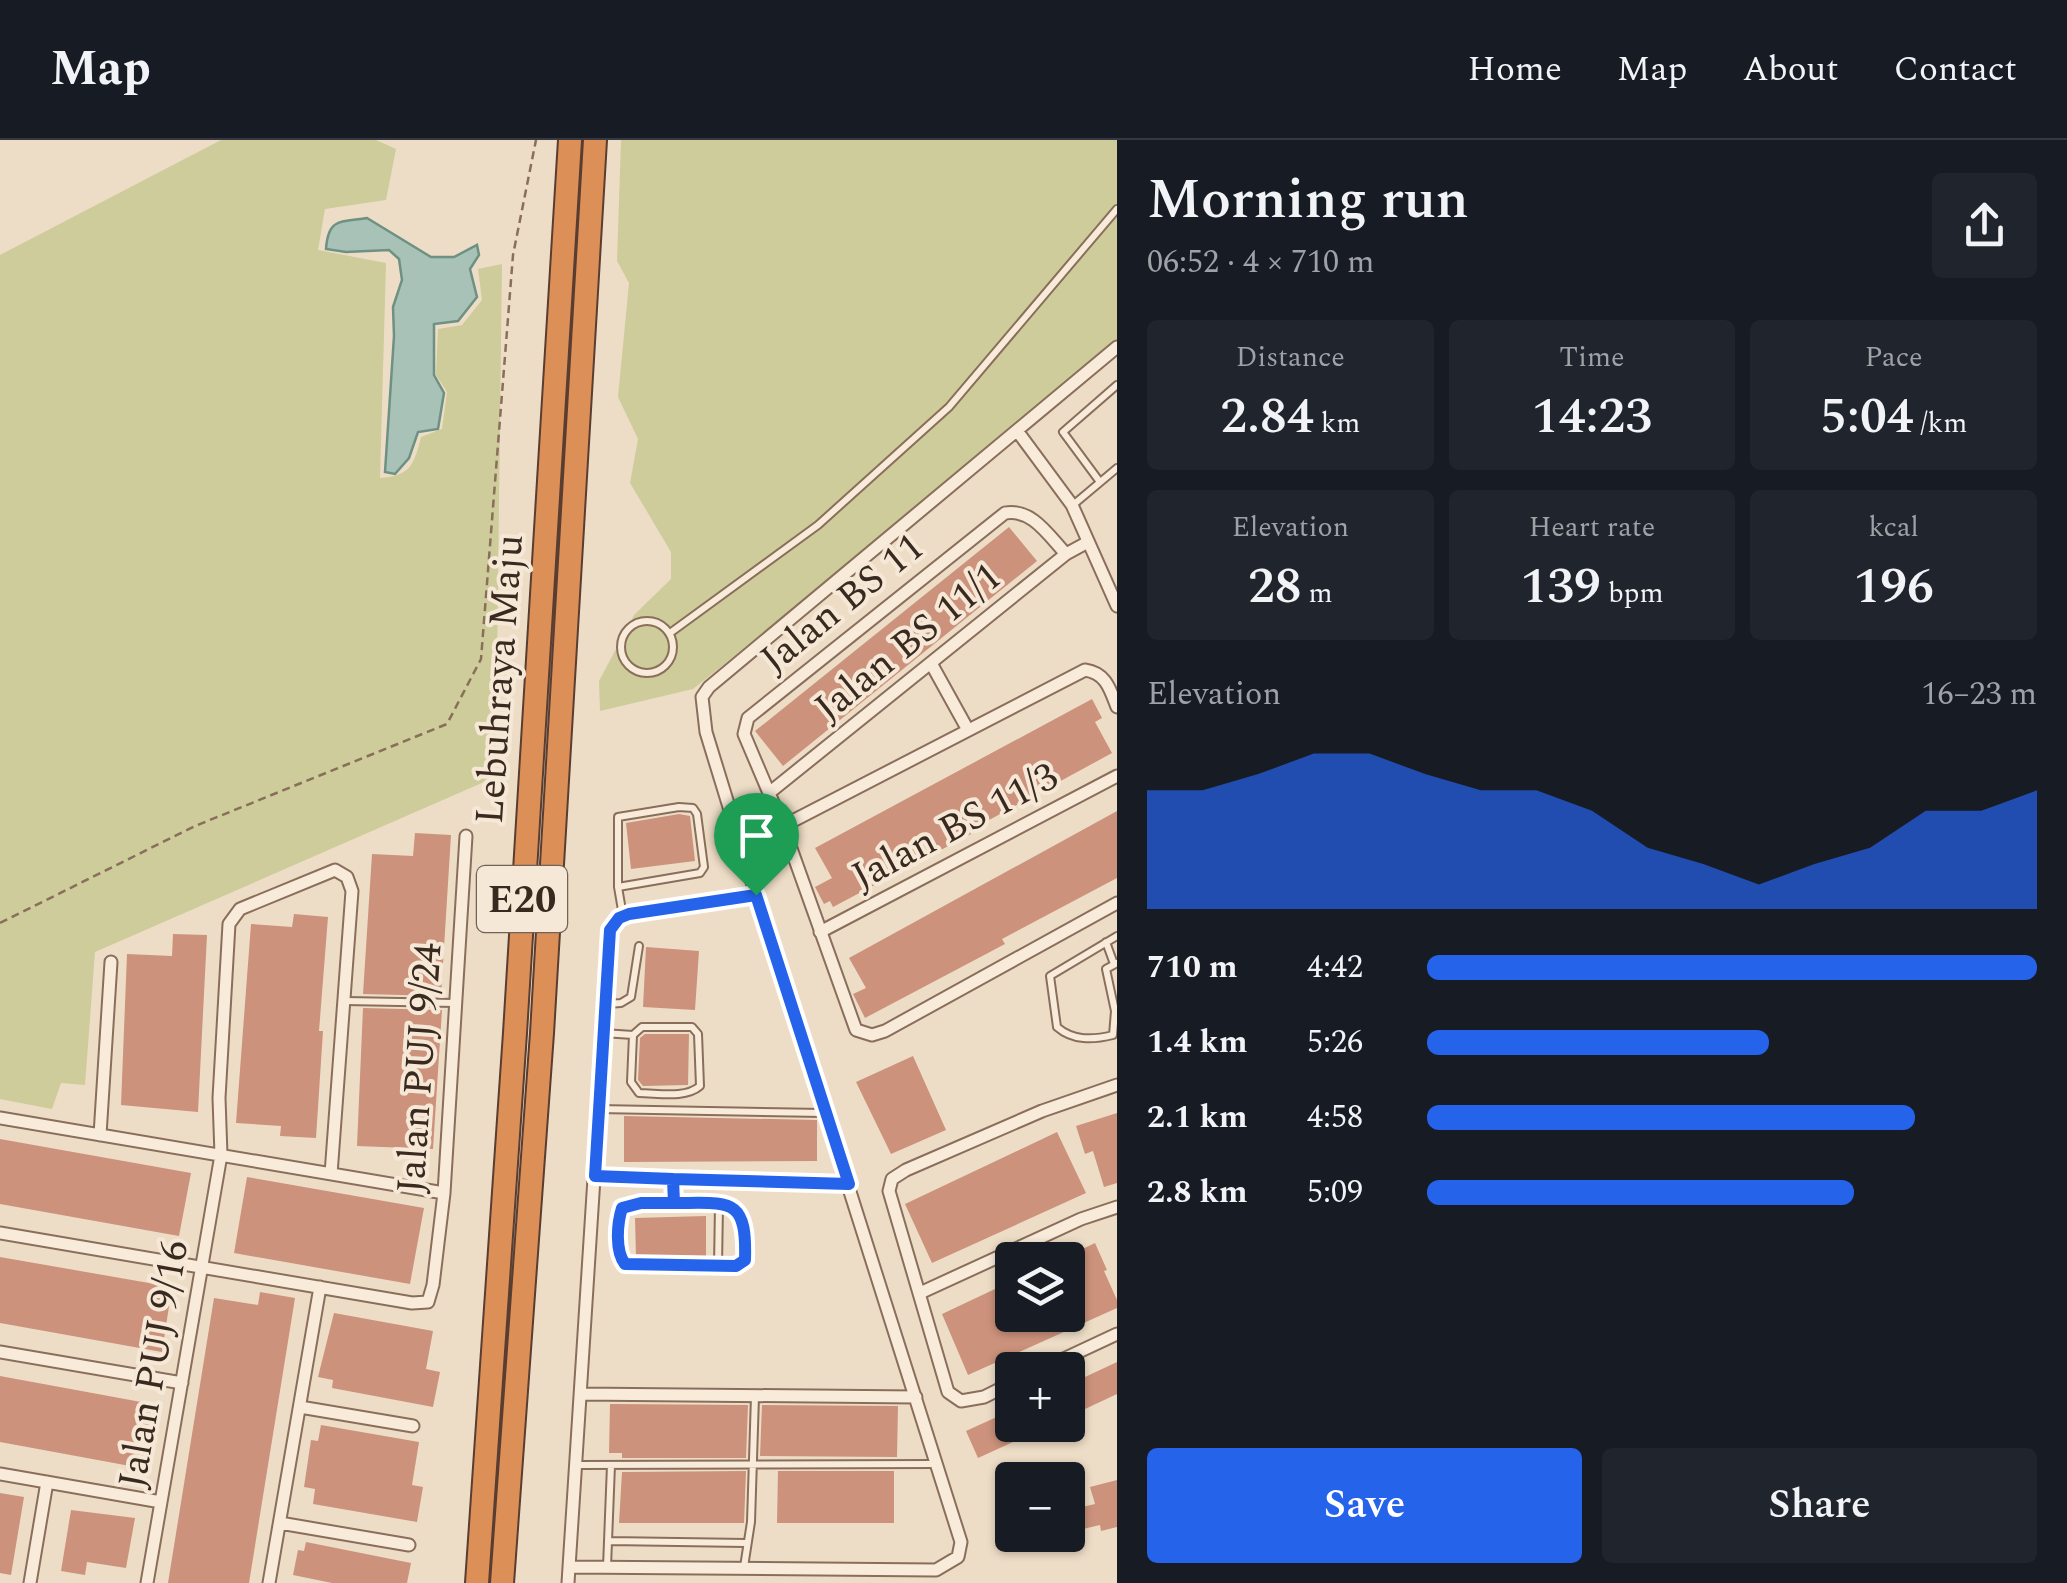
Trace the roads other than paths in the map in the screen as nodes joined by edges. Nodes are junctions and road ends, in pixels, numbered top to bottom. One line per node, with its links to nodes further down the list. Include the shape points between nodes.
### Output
1 (570, 140): 82 (highway, Lebuhraya Maju / E20)
2 (596, 140): 83 (highway, Lebuhraya Maju / E20)
3 (1117, 209): 13 (lane, via 949,407 818,525)
4 (1117, 348): 6 (street)
5 (1117, 385): 8 (lane, via 1063,432)
6 (1018, 432): 9 (street); 22 (street, via 702,697 706,732)
7 (1117, 468): 8 (lane)
8 (1100, 482): 9 (lane)
9 (1072, 505): 10 (street)
10 (1088, 542): 11 (street, Jalan BS 11/1); 12 (street)
11 (1066, 554): 14 (street, Jalan BS 11/1); 18 (street, Jalan BS 11, via 1028,515 1005,513 748,718 744,734)
12 (1117, 606)
13 (670, 633): 13 (lane, via 672,655 658,671 636,671 621,655 631,625 652,620)
14 (932, 665): 16 (street); 18 (street, Jalan BS 11/1)
15 (1117, 707): 16 (street, via 1107,682 1086,670)
16 (968, 730): 19 (street)
17 (1117, 776): 25 (street, Jalan BS 11/3)
18 (768, 793): 19 (street, Jalan BS 11)
19 (783, 826): 25 (street, Jalan BS 11)
20 (466, 836): 32 (street, Jalan PUJ 9/24)
21 (618, 887): 21 (lane, via 618,817 693,808 700,874); 24 (lane)
22 (756, 895): 24 (street); 38 (street)
23 (1117, 903): 25 (street, Jalan BS 11, via 872,1036 856,1030)
24 (623, 916): 33 (street, via 610,930)
25 (820, 932)
26 (1117, 936): 27 (lane)
27 (1106, 942): 30 (lane); 30 (lane, via 1050,976 1057,1028 1067,1036 1113,1036 1106,969)
28 (639, 946): 33 (lane, via 631,997)
29 (111, 962): 40 (street)
30 (1115, 964)
31 (344, 1001): 32 (lane); 41 (street, Jalan PUJ 9/16, via 352,891 346,877 335,870 240,909 229,924); 42 (street)
32 (455, 1004): 46 (street, Jalan PUJ 9/24)
33 (606, 1004): 34 (street)
34 (603, 1033): 35 (lane); 37 (street)
35 (632, 1035): 35 (lane, via 642,1028 692,1026 700,1086 684,1094 639,1093 631,1082)
36 (1117, 1085): 54 (street, via 1042,1111 892,1180 889,1192)
37 (598, 1110): 38 (lane); 43 (street)
38 (824, 1112): 45 (street)
39 (0, 1118): 40 (street)
40 (100, 1135): 41 (street)
41 (221, 1156): 42 (street); 52 (street, Jalan PUJ 9/16)
42 (332, 1174): 46 (street)
43 (595, 1176): 44 (street); 60 (street)
44 (673, 1179): 45 (street); 47 (lane)
45 (849, 1184): 62 (street)
46 (444, 1193): 53 (street, Jalan PUJ 9/24, via 428,1302)
47 (674, 1203): 48 (lane); 51 (lane, via 622,1208 620,1258 625,1264)
48 (719, 1205): 51 (lane); 51 (lane, via 740,1212 746,1223 743,1264)
49 (1117, 1207): 54 (street)
50 (0, 1233): 52 (street)
51 (718, 1266)
52 (202, 1267): 53 (street); 58 (street, Jalan PUJ 9/16)
53 (320, 1288): 63 (street)
54 (920, 1293): 59 (street, via 948,1392 961,1401)
55 (1117, 1334): 57 (street)
56 (0, 1352): 58 (street)
57 (1078, 1352)
58 (182, 1383): 71 (street, Jalan PUJ 9/16)
59 (995, 1391)
60 (581, 1394): 61 (street); 67 (street)
61 (755, 1396): 62 (street); 65 (lane)
62 (916, 1397): 66 (street)
63 (300, 1407): 64 (street); 72 (street)
64 (413, 1426)
65 (752, 1464): 66 (lane); 68 (lane); 74 (lane)
66 (936, 1464): 78 (street, via 961,1542 958,1557 936,1570)
67 (576, 1465): 68 (lane); 76 (street)
68 (612, 1465): 73 (lane)
69 (0, 1474): 70 (street)
70 (47, 1482): 71 (street); 79 (street)
71 (162, 1502): 80 (street, Jalan PUJ 9/16)
72 (280, 1523): 75 (street); 81 (street)
73 (609, 1542): 74 (lane); 77 (lane)
74 (746, 1543): 78 (lane)
75 (409, 1545)
76 (570, 1567): 77 (street); 84 (street)
77 (607, 1567): 78 (street)
78 (744, 1568)
79 (30, 1583)
80 (148, 1583)
81 (269, 1583)
82 (477, 1583)
83 (502, 1583)
84 (568, 1583)

